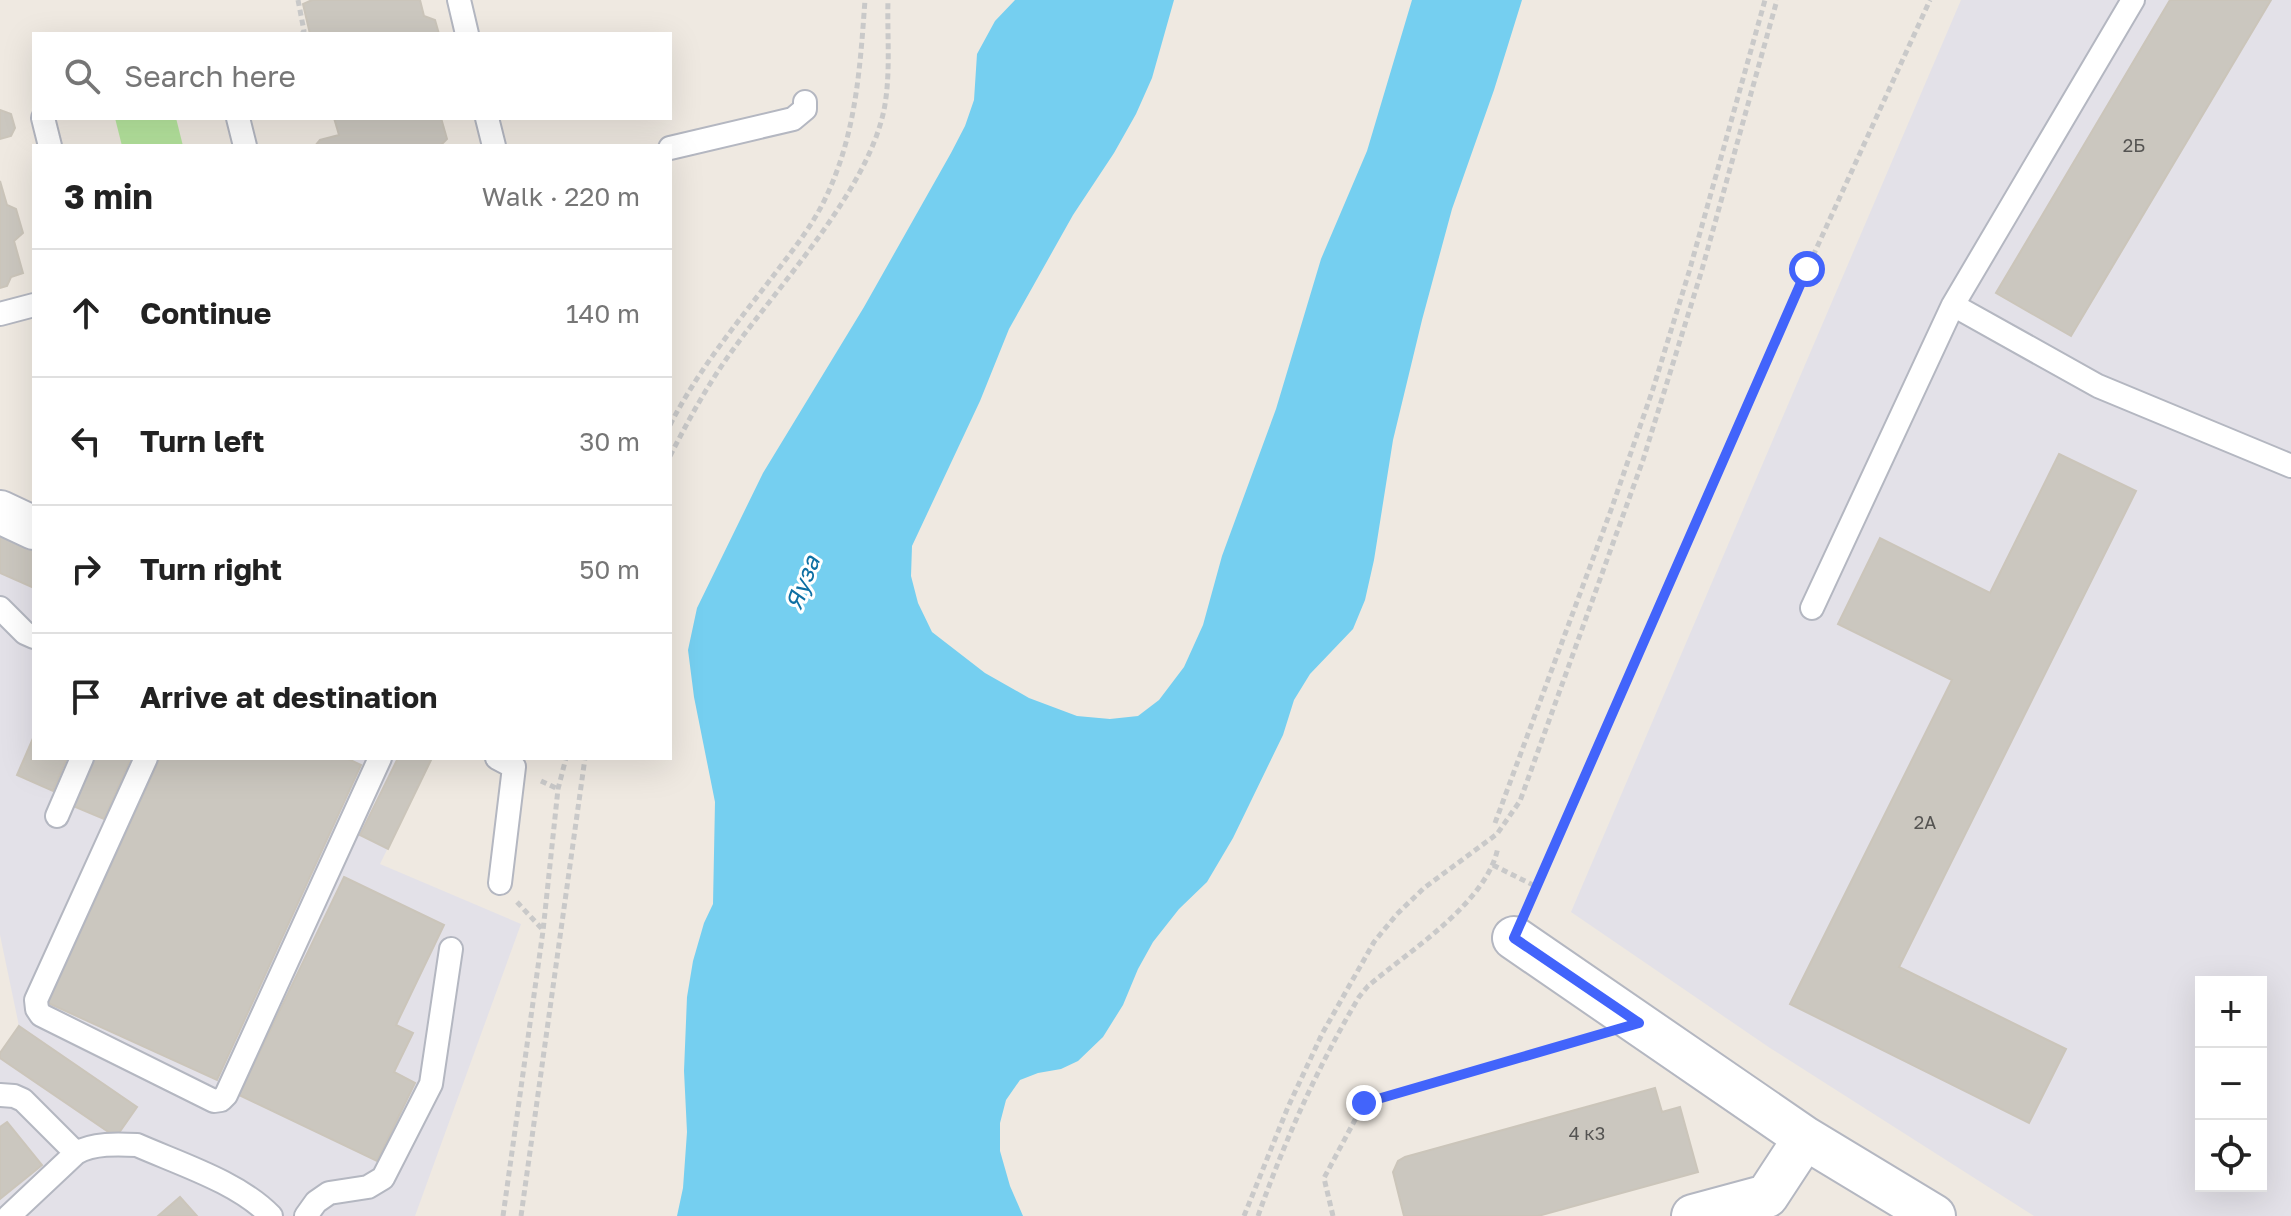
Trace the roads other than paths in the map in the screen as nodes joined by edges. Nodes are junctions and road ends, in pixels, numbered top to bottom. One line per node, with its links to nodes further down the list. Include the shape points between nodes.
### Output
1 (459, 0): 3 (lane)
2 (2133, 0): 12 (lane)
3 (467, 32)
4 (805, 102): 11 (lane, via 805,109 793,119)
5 (44, 120): 8 (lane)
6 (238, 120): 9 (lane)
7 (488, 120): 10 (lane)
8 (50, 144)
9 (244, 144)
10 (494, 144)
11 (672, 148)
12 (1953, 305): 15 (lane, via 2098,386); 19 (lane)
13 (32, 306): 14 (lane)
14 (0, 314)
15 (2291, 466)
16 (0, 512): 17 (street)
17 (32, 527)
18 (0, 608): 20 (lane)
19 (1812, 608)
20 (32, 636)
21 (81, 760): 25 (lane)
22 (145, 760): 23 (lane, via 36,1000 37,1009 214,1101 226,1095)
23 (379, 760)
24 (501, 760): 26 (lane, via 514,767)
25 (57, 816)
26 (500, 883)
27 (1514, 938): 30 (street)
28 (451, 949): 34 (lane, via 431,1084 383,1178 368,1187 329,1193)
29 (0, 1095): 31 (lane, via 23,1100)
30 (1805, 1138): 35 (street, via 1767,1196); 36 (street)
31 (76, 1153): 32 (lane); 33 (lane, via 137,1145 242,1192)
32 (9, 1216)
33 (271, 1216)
34 (306, 1216)
35 (1693, 1216)
36 (1934, 1216)

